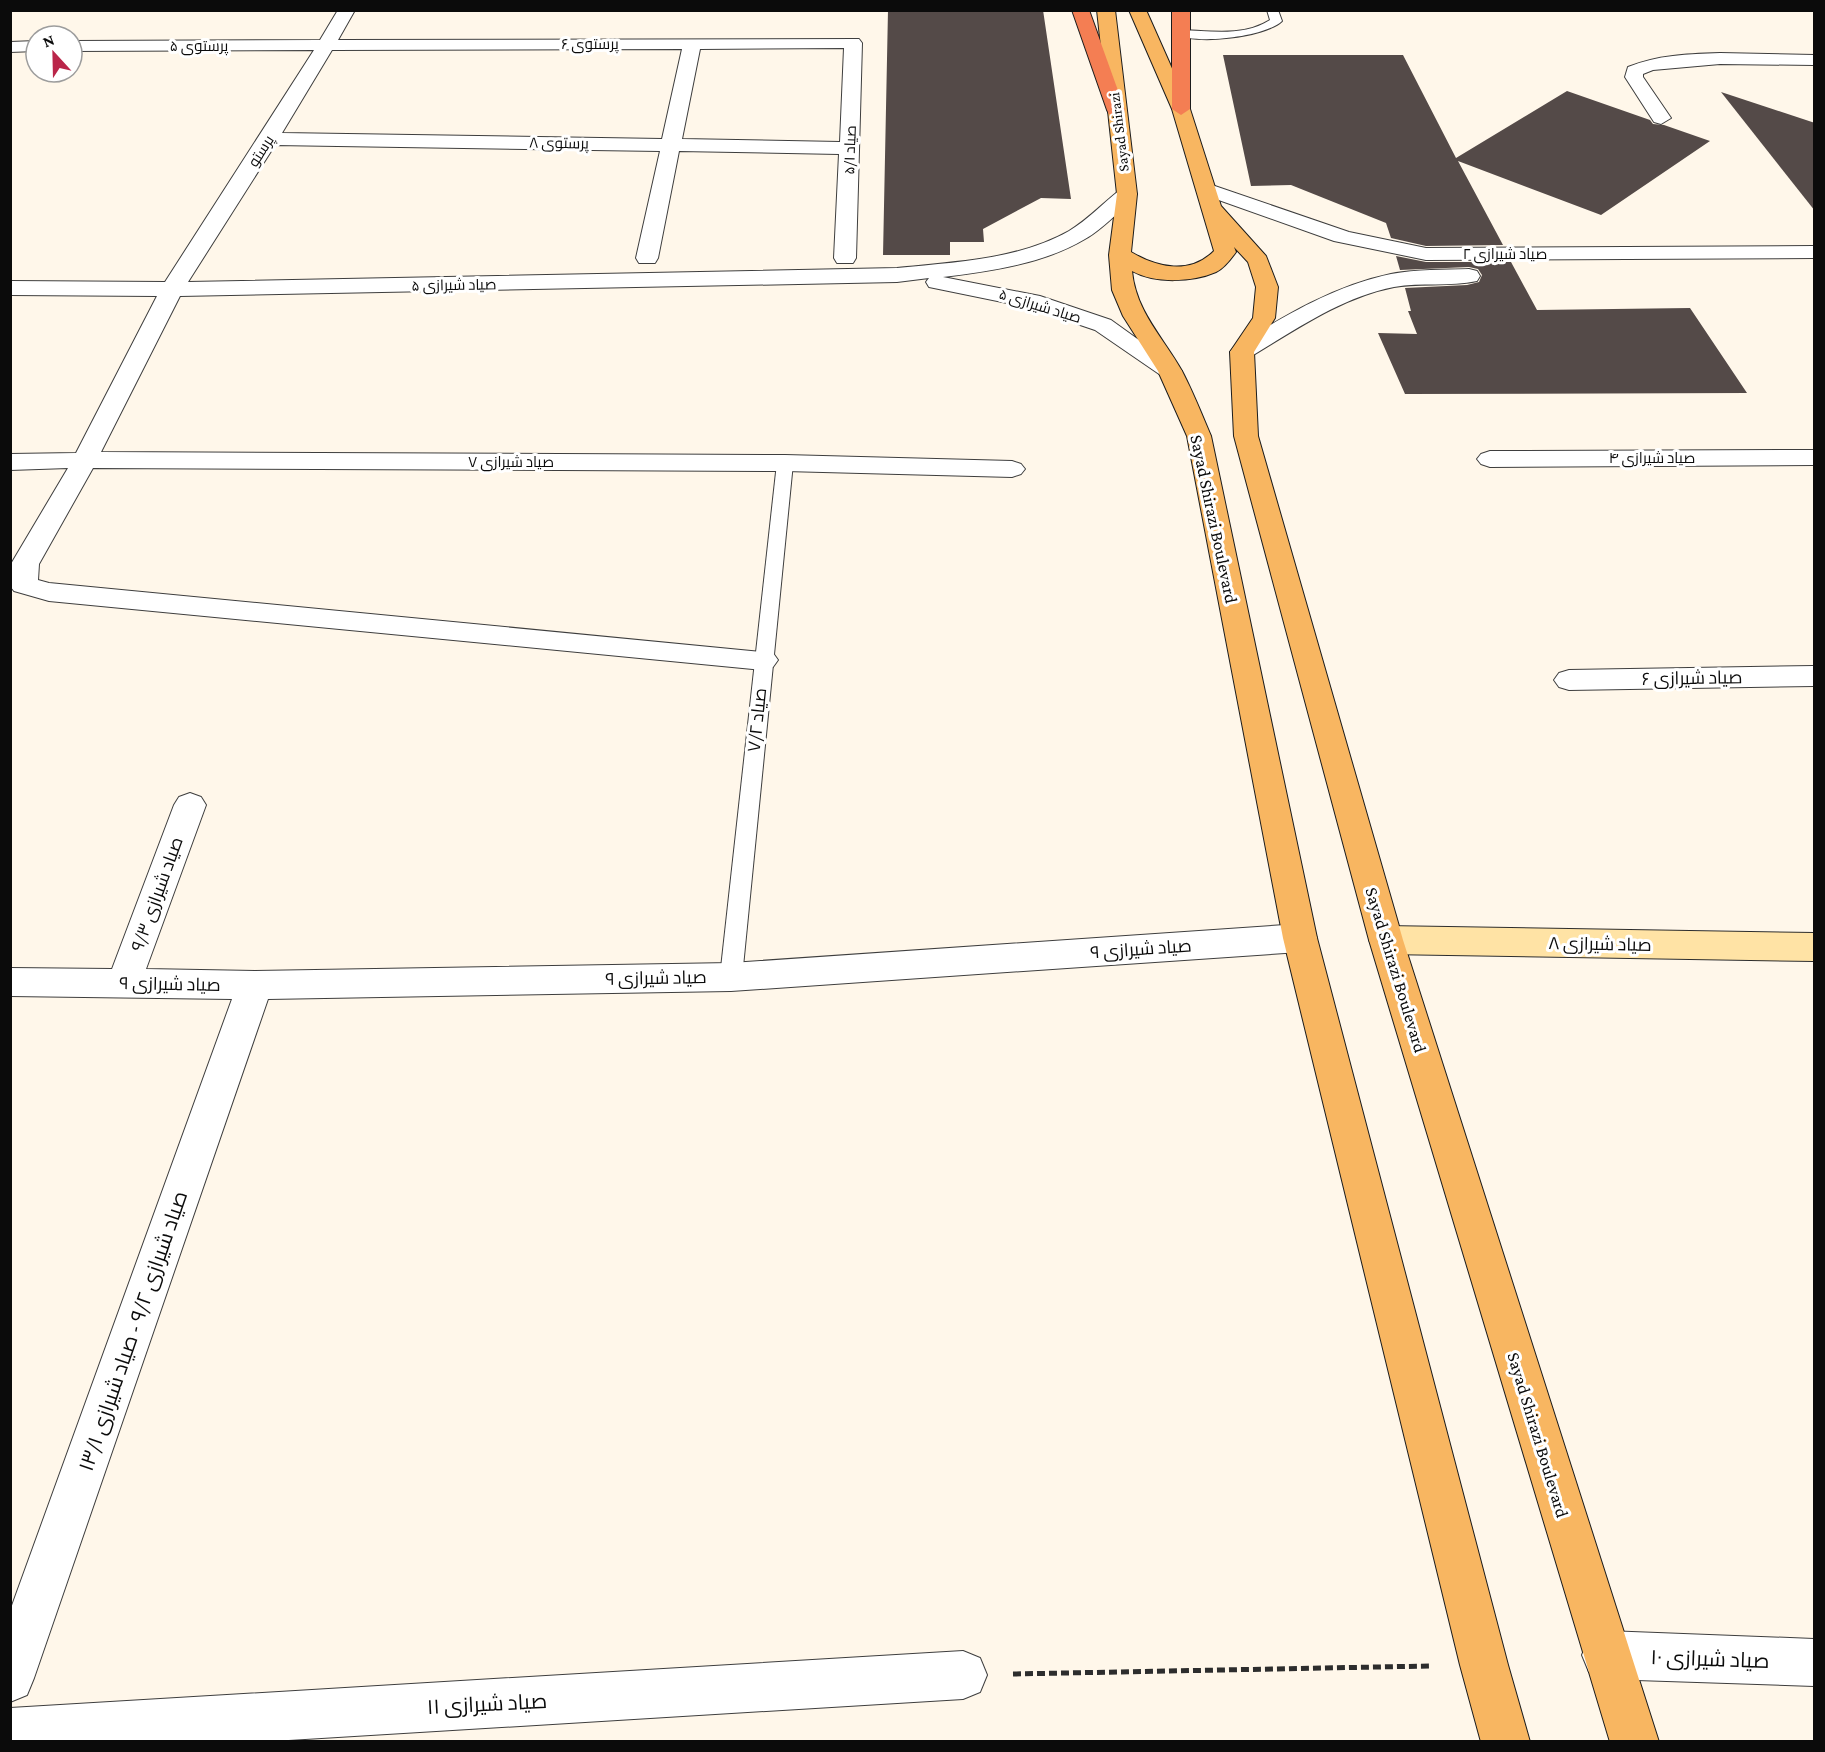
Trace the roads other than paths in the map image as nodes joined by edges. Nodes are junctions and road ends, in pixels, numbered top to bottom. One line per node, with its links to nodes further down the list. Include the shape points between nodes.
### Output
1 (347, 10): 10 (street, پرستو)
2 (1080, 10): 14 (highway)
3 (1106, 10): 14 (main road, Sayad Shirazi)
4 (1137, 10): 13 (main road)
5 (1181, 10): 7 (highway)
6 (1272, 10): 7 (lane, via 1276,21 1252,33)
7 (1181, 33): 13 (highway)
8 (853, 43): 9 (street, پرستوی ۶); 18 (street, صیاد ۵/۱)
9 (692, 44): 10 (street, پرستوی ۶); 17 (street)
10 (327, 45): 11 (street, پرستوی ۵); 16 (street, پرستو)
11 (84, 46)
12 (1815, 60): 15 (street, via 1685,60 1643,65 1634,71 1634,77)
13 (1181, 108): 20 (main road)
14 (1116, 110): 19 (main road, Sayad Shirazi)
15 (1660, 118)
16 (269, 139): 17 (street, پرستوی ۸); 28 (street, پرستو)
17 (670, 145): 18 (street, پرستوی ۸); 23 (street)
18 (850, 148): 24 (street, صیاد ۵/۱)
19 (1127, 194): 22 (main road, Sayad Shirazi); 25 (street, صیاد شیرازی ۵, via 1077,235 1028,254 975,266)
20 (1209, 199): 21 (street, صیاد شیرازی ۲, via 1335,236 1426,254); 22 (main road, via 1225,252 1210,267 1179,274 1144,269); 29 (main road, via 1258,261 1267,287 1264,318)
21 (1815, 252)
22 (1120, 255): 30 (main road, Sayad Shirazi Boulevard, via 1123,290 1134,316)
23 (647, 258)
24 (845, 258)
25 (897, 275): 28 (street, صیاد شیرازی ۵); 30 (street, صیاد شیرازی ۵, via 1032,301 1093,321)
26 (1491, 276): 29 (street, صیاد شیرازی ۲, via 1392,281 1350,293 1309,311)
27 (10, 288): 28 (street, صیاد شیرازی ۵)
28 (172, 289): 33 (street, پرستو)
29 (1242, 352): 42 (main road, Sayad Shirazi Boulevard, via 1246,436)
30 (1170, 371): 41 (main road, Sayad Shirazi Boulevard, via 1199,436)
31 (1815, 458): 32 (street, صیاد شیرازی ۴)
32 (1490, 459)
33 (85, 460): 34 (street, صیاد شیرازی ۷); 35 (street, صیاد شیرازی ۷); 37 (street, پرستو, via 25,564 24,585 49,591)
34 (10, 462)
35 (785, 463): 36 (street, صیاد شیرازی ۷); 37 (lane, صیاد ۷/۲)
36 (1012, 469)
37 (763, 660): 44 (lane, صیاد ۷/۲)
38 (1815, 676): 39 (street, صیاد شیرازی ۶)
39 (1569, 680)
40 (190, 804): 46 (street, صیاد شیرازی ۹/۳)
41 (1300, 938): 44 (street, صیاد شیرازی ۹); 53 (main road, Sayad Shirazi Boulevard)
42 (1386, 940): 43 (main road, صیاد شیرازی ۸); 48 (main road, Sayad Shirazi Boulevard)
43 (1815, 947)
44 (731, 977): 47 (street, صیاد شیرازی ۹)
45 (10, 982): 46 (street, صیاد شیرازی ۹)
46 (124, 983): 47 (street, صیاد شیرازی ۹)
47 (255, 985): 51 (street, صیاد شیرازی ۹/۲ - صیاد شیرازی ۱۳/۱)
48 (1606, 1655): 49 (street, صیاد شیرازی ۱۰); 54 (main road, Sayad Shirazi Boulevard)
49 (1815, 1663)
50 (963, 1675): 52 (street, صیاد شیرازی ۱۱)
51 (10, 1678)
52 (10, 1732)
53 (1506, 1742)
54 (1635, 1742)

